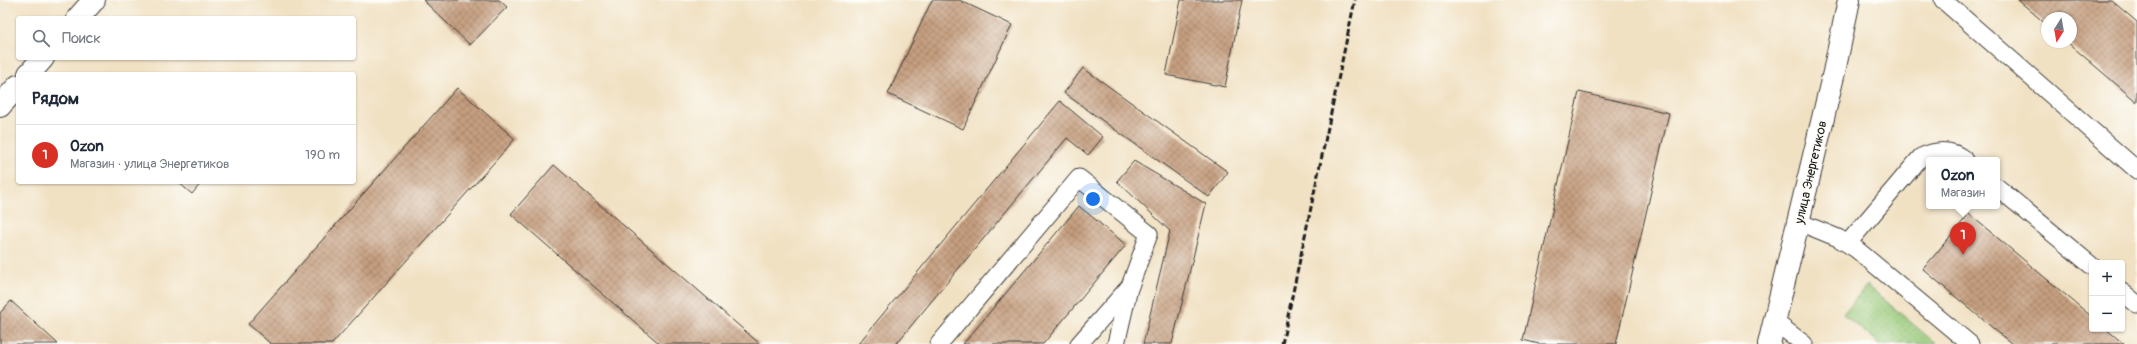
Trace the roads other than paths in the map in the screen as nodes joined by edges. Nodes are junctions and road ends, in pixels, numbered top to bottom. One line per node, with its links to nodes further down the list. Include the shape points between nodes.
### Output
1 (94, 0): 4 (street)
2 (1849, 0): 12 (street, улица Энергетиков)
3 (1943, 0): 10 (lane)
4 (80, 16)
5 (41, 60): 6 (street)
6 (30, 72)
7 (16, 88): 8 (street)
8 (0, 106)
9 (1961, 157): 13 (lane, via 1942,151 1921,157)
10 (2137, 170)
11 (2000, 189): 14 (lane)
12 (1799, 222): 13 (lane); 18 (street, улица Энергетиков)
13 (1848, 243): 24 (lane)
14 (2089, 264)
15 (1130, 286): 19 (lane, via 1149,234 1079,178); 20 (lane); 21 (lane)
16 (2125, 294): 17 (lane)
17 (2137, 304)
18 (1775, 322): 22 (street, улица Энергетиков); 23 (lane)
19 (939, 344)
20 (1079, 344)
21 (1116, 344)
22 (1770, 344)
23 (1804, 344)
24 (1970, 344)

